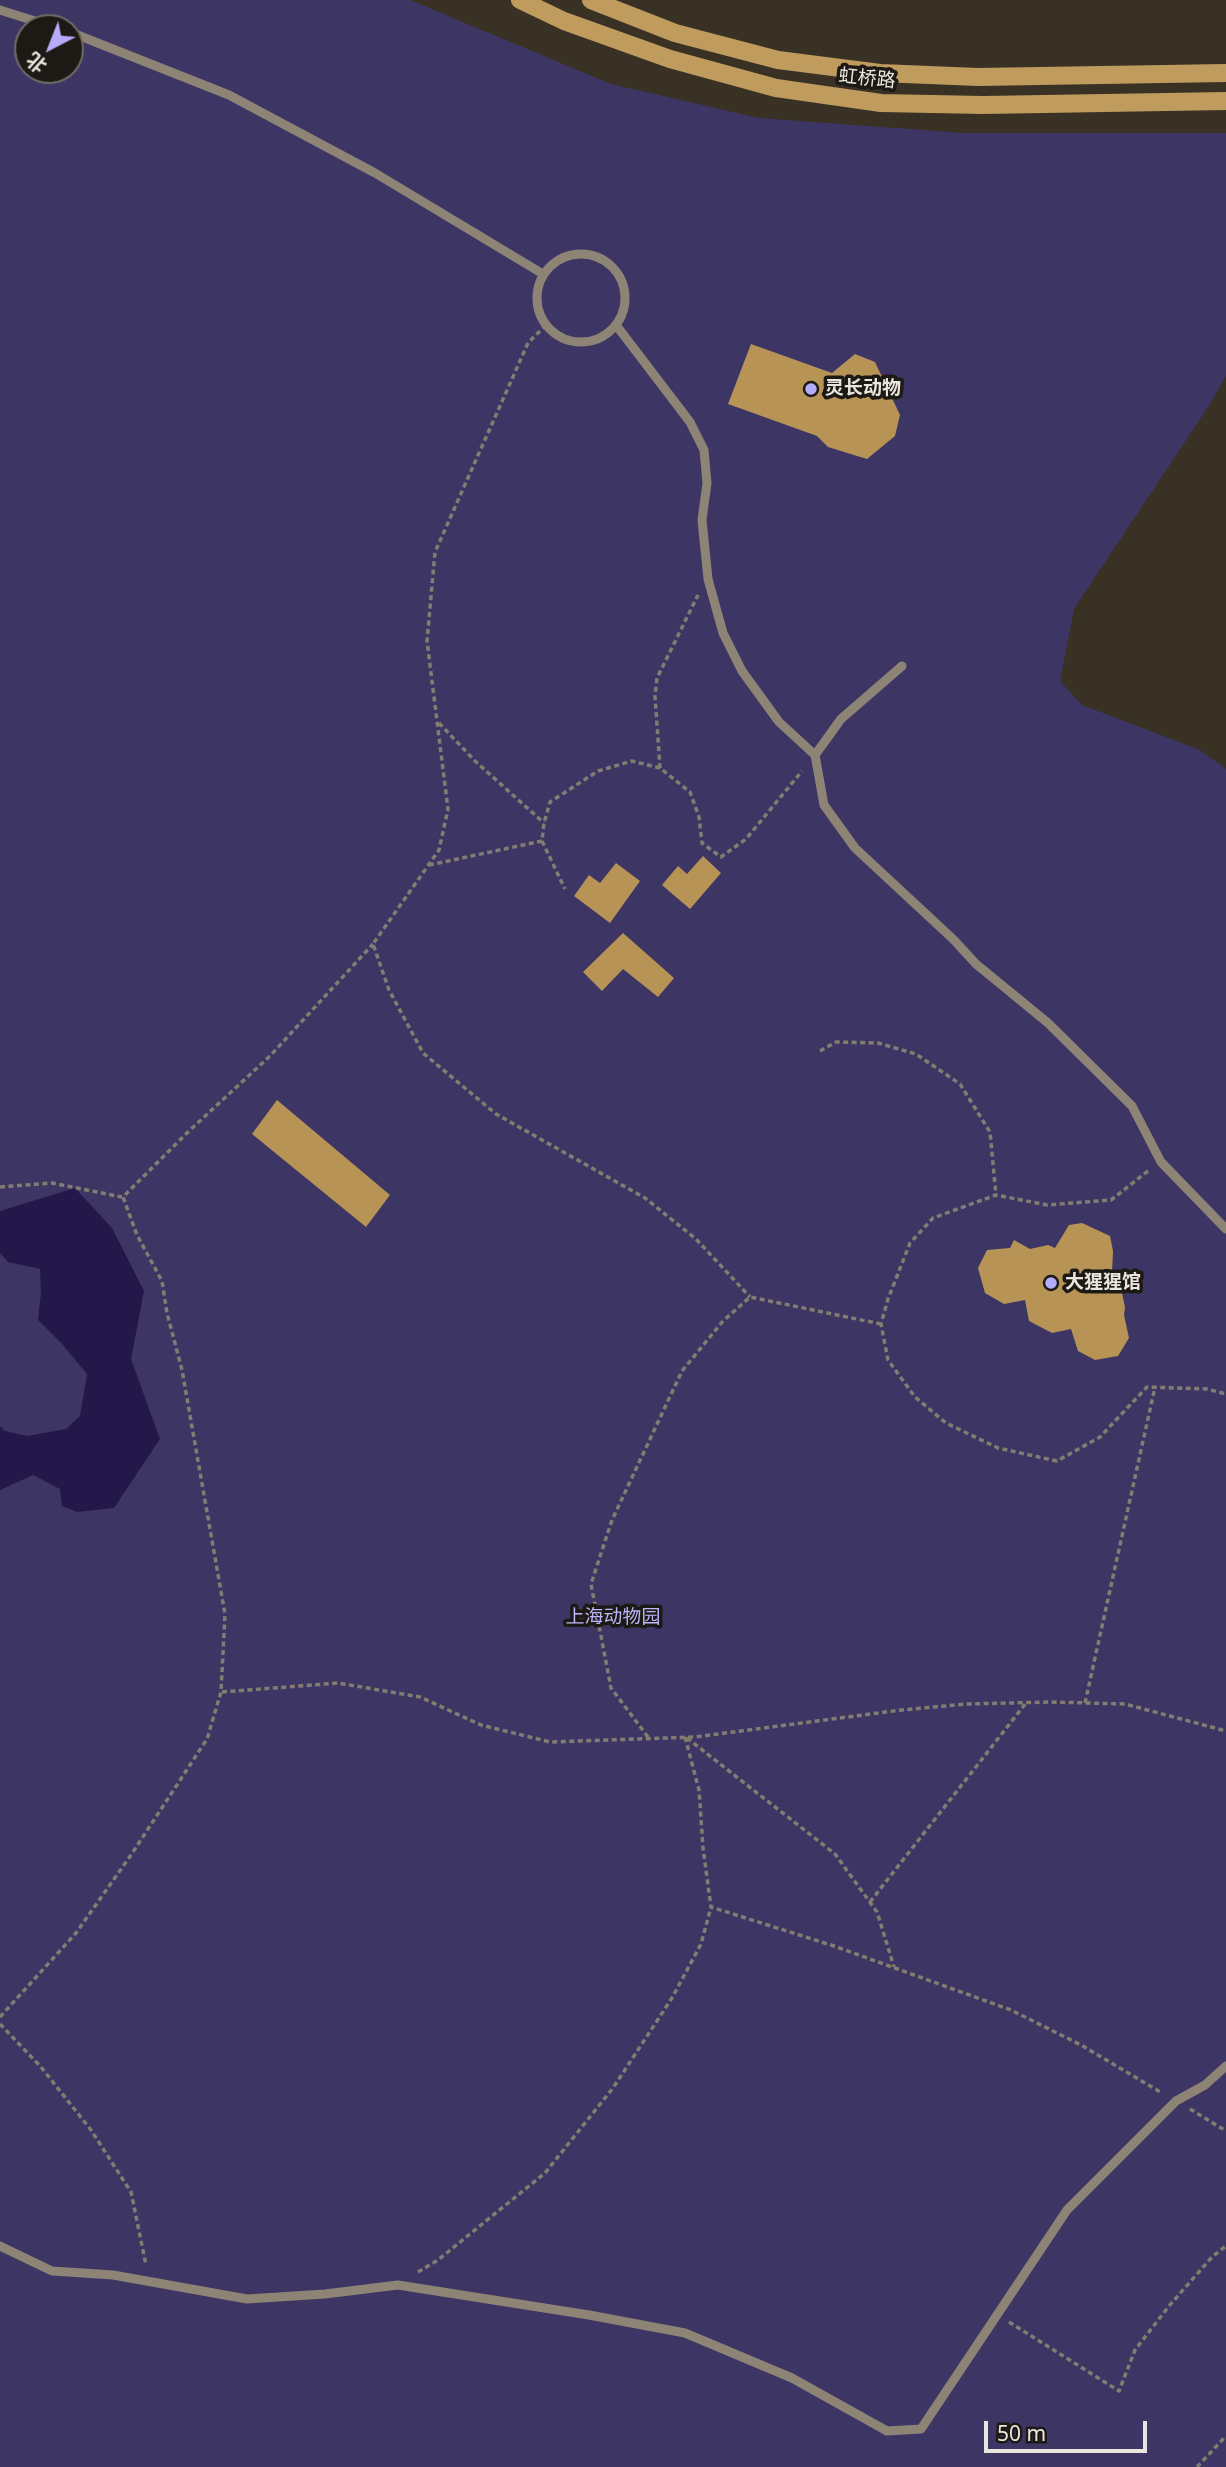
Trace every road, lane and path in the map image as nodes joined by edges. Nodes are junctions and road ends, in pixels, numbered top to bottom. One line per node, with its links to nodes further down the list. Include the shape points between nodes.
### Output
1 (520, 0): 5 (main road, 虹桥路, via 564,21 670,58 789,90 881,103)
2 (592, 0): 4 (main road, 虹桥路, via 675,33 778,60 880,73 978,77)
3 (84, 38): 6 (lane, via 229,95 375,173)
4 (1226, 73)
5 (1226, 101)
6 (543, 274): 7 (lane, via 537,304); 8 (lane, via 575,254 608,263 625,292)
7 (546, 325): 8 (lane, via 554,334 575,342 598,339); 11 (path, via 528,343 435,552 427,641)
8 (616, 325): 9 (lane, via 691,422 705,450 702,520)
9 (708, 579): 12 (lane, via 723,633 742,671 779,722); 13 (path, via 657,678)
10 (902, 666): 12 (lane, via 841,719)
11 (437, 721): 14 (path); 16 (path, via 448,809 439,850)
12 (814, 755): 13 (path, via 746,839 721,856 702,843 690,792); 20 (lane, via 824,805 855,848 976,964 1048,1023 1132,1107)
13 (660, 768): 14 (path, via 632,761 597,771 551,802)
14 (544, 822): 15 (path)
15 (542, 841): 16 (path); 17 (path)
16 (429, 864): 18 (path)
17 (565, 889)
18 (373, 944): 23 (path, via 270,1056); 25 (path, via 389,990 423,1053 496,1114 645,1198 696,1239)
19 (820, 1051): 22 (path, via 836,1042 878,1043 915,1054 960,1084 990,1132)
20 (1161, 1162): 22 (path, via 1111,1200 1047,1205); 24 (lane)
21 (0, 1187): 23 (path, via 52,1183)
22 (996, 1195): 26 (path, via 933,1218 910,1243)
23 (123, 1198): 29 (path, via 136,1235 163,1281 182,1370 225,1614)
24 (1226, 1228)
25 (750, 1297): 26 (path); 34 (path, via 723,1321 682,1371 612,1520 591,1584 611,1688)
26 (881, 1324): 27 (path, via 888,1360 915,1397 946,1423 998,1448 1057,1461 1100,1437 1147,1387)
27 (1155, 1387): 28 (path); 31 (path)
28 (1226, 1394)
29 (221, 1692): 34 (path, via 338,1683 420,1697 481,1725 550,1742); 38 (path, via 207,1738 131,1855 76,1933)
30 (1027, 1703): 31 (path); 33 (path, via 901,1710); 35 (path)
31 (1085, 1703): 32 (path, via 1125,1704)
32 (1226, 1731)
33 (685, 1737): 34 (path); 35 (path, via 835,1854); 36 (path, via 699,1790)
34 (648, 1738)
35 (870, 1902): 37 (path)
36 (711, 1907): 37 (path); 46 (path, via 701,1944 672,1998 613,2088 545,2173 438,2260)
37 (894, 1968): 41 (path, via 1011,2010)
38 (0, 2017)
39 (0, 2024): 45 (path, via 91,2130 131,2192)
40 (1226, 2066): 41 (lane, via 1205,2085)
41 (1176, 2101): 42 (path); 47 (lane, via 1067,2210)
42 (1226, 2131)
43 (0, 2246): 45 (lane, via 52,2271)
44 (1226, 2246): 47 (path, via 1135,2350 1119,2391)
45 (150, 2283): 46 (lane, via 247,2299)
46 (398, 2285): 47 (lane, via 685,2333 792,2378 887,2431 921,2429)
47 (998, 2315)
48 (1226, 2436): 49 (path)
49 (1197, 2467)

